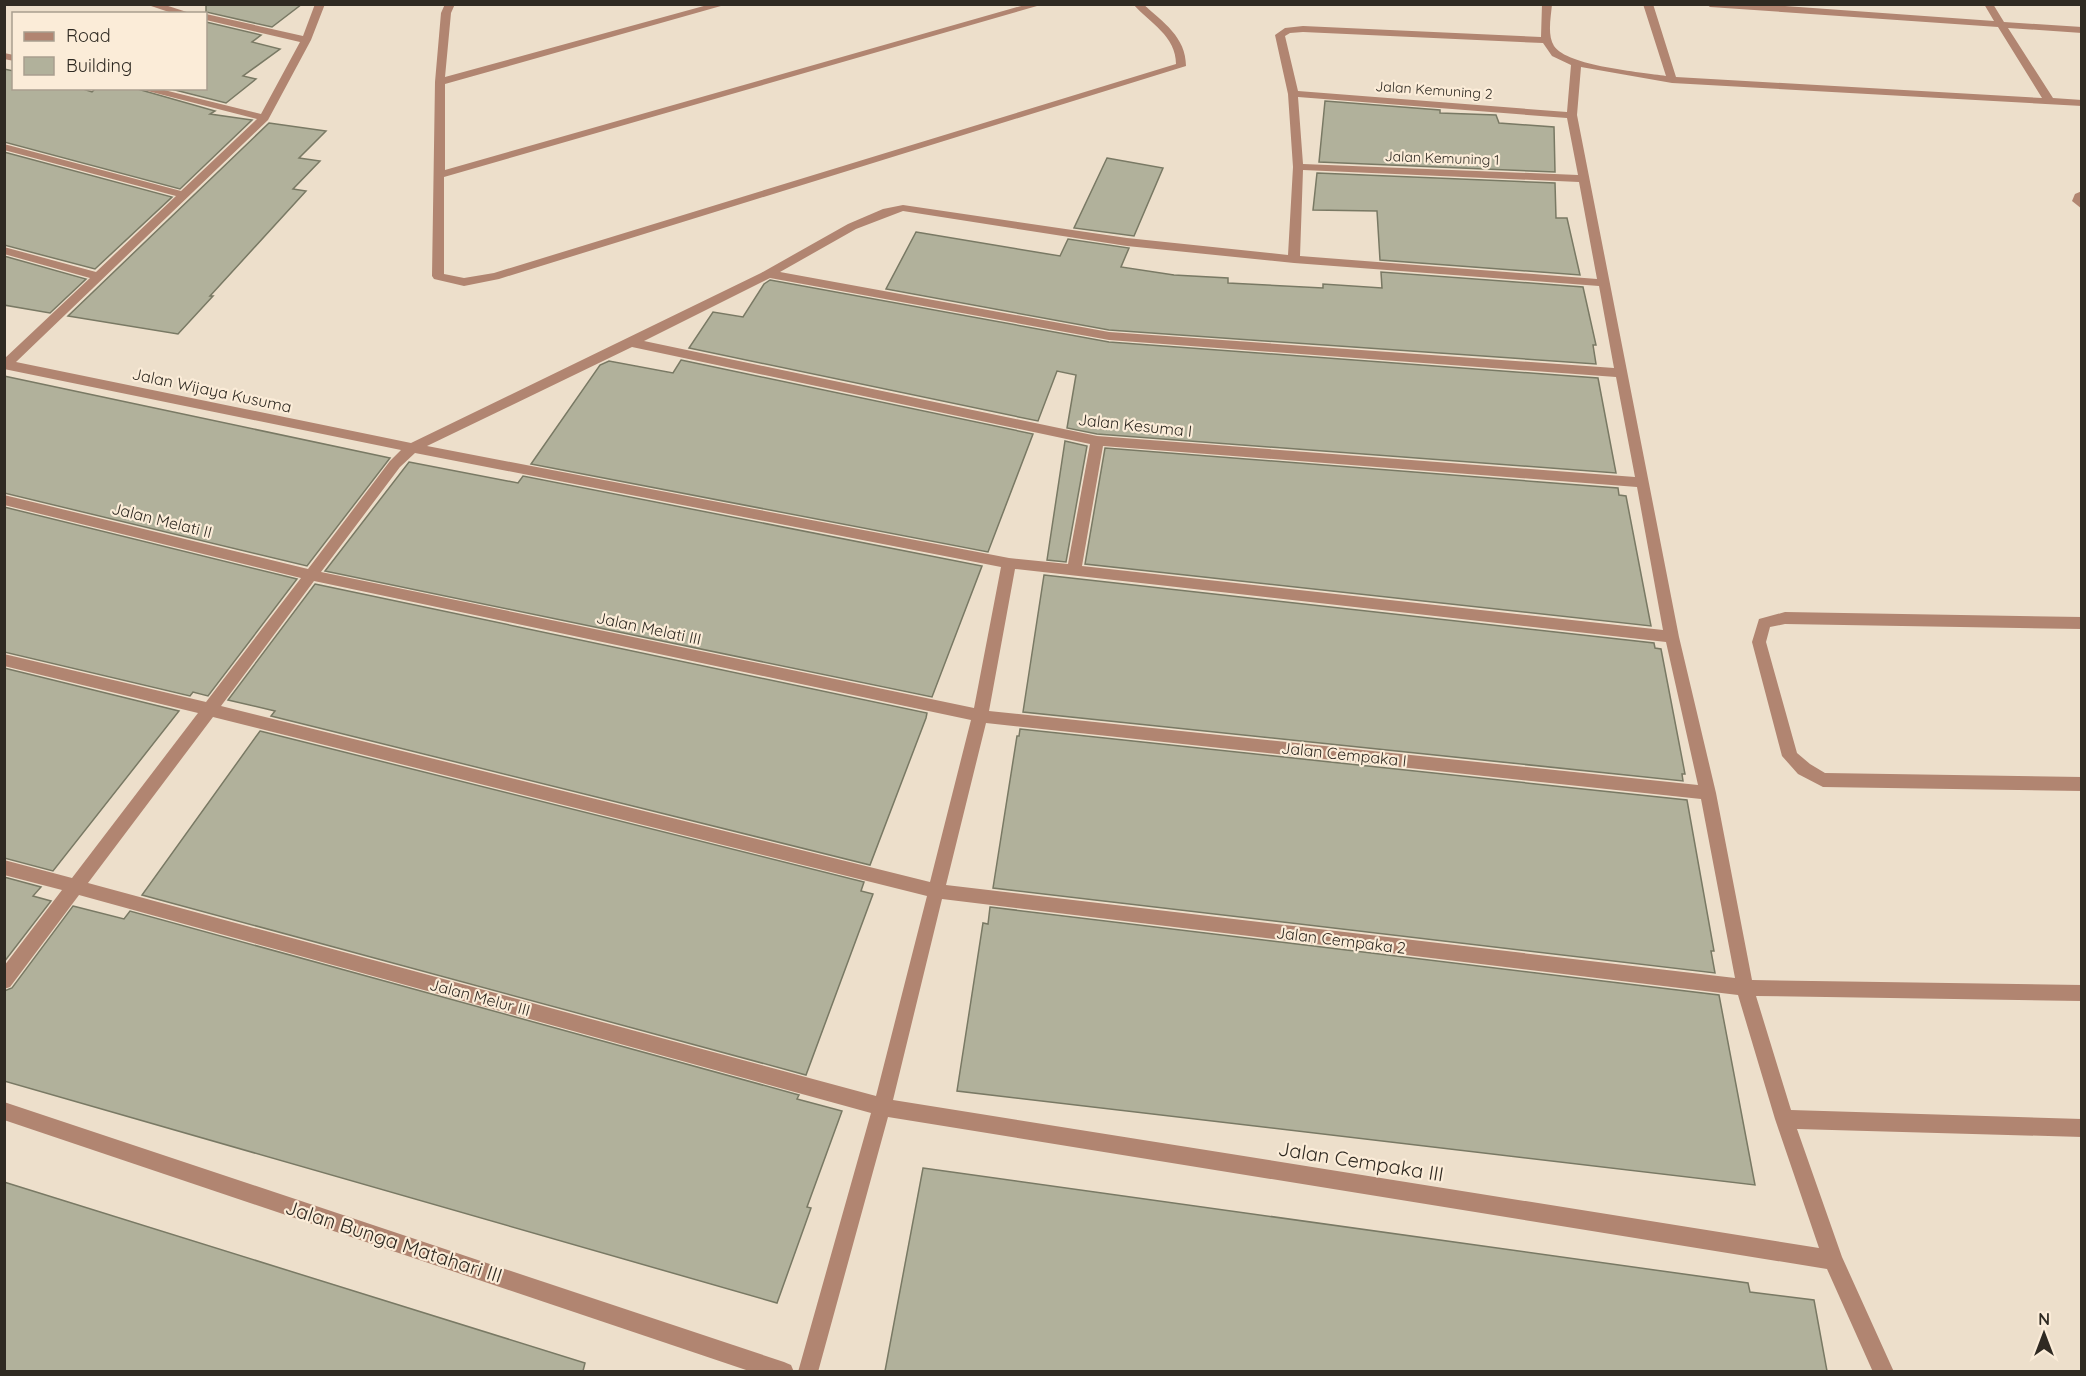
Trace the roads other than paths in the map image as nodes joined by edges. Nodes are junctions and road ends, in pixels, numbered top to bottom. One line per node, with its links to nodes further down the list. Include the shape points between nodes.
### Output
1 (150, 4): 12 (street)
2 (320, 4): 17 (street)
3 (450, 4): 21 (street)
4 (724, 4): 21 (street)
5 (1040, 4): 30 (street)
6 (1137, 4): 30 (street, via 1179,43 1181,66 495,276 464,282 438,276)
7 (1547, 4): 18 (street)
8 (1648, 4): 20 (street)
9 (1711, 4): 13 (street)
10 (1853, 4): 13 (street)
11 (1988, 4): 15 (street)
12 (181, 12)
13 (1858, 15): 15 (street)
14 (207, 17): 17 (street)
15 (2000, 25): 16 (street); 24 (street)
16 (2082, 30)
17 (306, 40): 27 (street)
18 (1545, 40): 19 (street, via 1553,54); 23 (street, via 1288,30 1280,35)
19 (1576, 63): 20 (street); 26 (street)
20 (1672, 80): 24 (street)
21 (440, 82): 30 (street)
22 (149, 90): 27 (street)
23 (1293, 94): 26 (street, Jalan Kemuning 2); 29 (street)
24 (2051, 103): 25 (street)
25 (2082, 103)
26 (1572, 115): 31 (street)
27 (264, 118): 33 (street)
28 (4, 147): 33 (street)
29 (1298, 167): 31 (street, Jalan Kemuning 1); 36 (street)
30 (438, 175)
31 (1585, 179): 39 (street)
32 (2082, 194): 34 (street, via 2078,201)
33 (184, 195): 38 (street)
34 (2082, 206)
35 (4, 250): 38 (street)
36 (1294, 259): 37 (street, via 1127,242 903,208 878,214); 39 (street)
37 (768, 274): 40 (street); 42 (street, via 1109,336)
38 (100, 277): 41 (street)
39 (1605, 283): 42 (street)
40 (633, 343): 43 (street, Jalan Kesuma I); 44 (street)
41 (5, 365): 44 (street, Jalan Wijaya Kusuma)
42 (1622, 373): 45 (street)
43 (1097, 441): 45 (street, Jalan Kesuma I); 48 (street)
44 (412, 448): 47 (street, Jalan Wijaya Kusuma); 49 (street, via 395,464)
45 (1643, 483): 51 (street)
46 (4, 500): 49 (street, Jalan Melati II)
47 (1009, 563): 48 (street, Jalan Wijaya Kusuma); 54 (street)
48 (1074, 571): 51 (street, Jalan Wijaya Kusuma)
49 (311, 575): 53 (street); 54 (street, Jalan Melati III)
50 (2082, 623): 55 (street, via 1785,618 1764,623 1759,642 1790,756 1822,780)
51 (1672, 637): 56 (street)
52 (4, 660): 53 (street, Jalan Cempaka 2)
53 (212, 710): 58 (street); 59 (street, Jalan Cempaka 2)
54 (980, 716): 56 (street, Jalan Cempaka I); 59 (street)
55 (2082, 784)
56 (1708, 793): 61 (street)
57 (4, 867): 58 (street, Jalan Melur III)
58 (77, 887): 60 (street); 63 (street, Jalan Melur III)
59 (936, 891): 61 (street, Jalan Cempaka 2); 63 (street)
60 (4, 981)
61 (1746, 988): 62 (street, Jalan Cempaka 2); 65 (street)
62 (2082, 993)
63 (882, 1107): 67 (street, Jalan Cempaka III); 69 (street)
64 (4, 1111): 68 (street, Jalan Bunga Matahari III)
65 (1784, 1119): 66 (street); 67 (street)
66 (2082, 1128)
67 (1833, 1260): 70 (street)
68 (784, 1371)
69 (808, 1371)
70 (1884, 1371)

